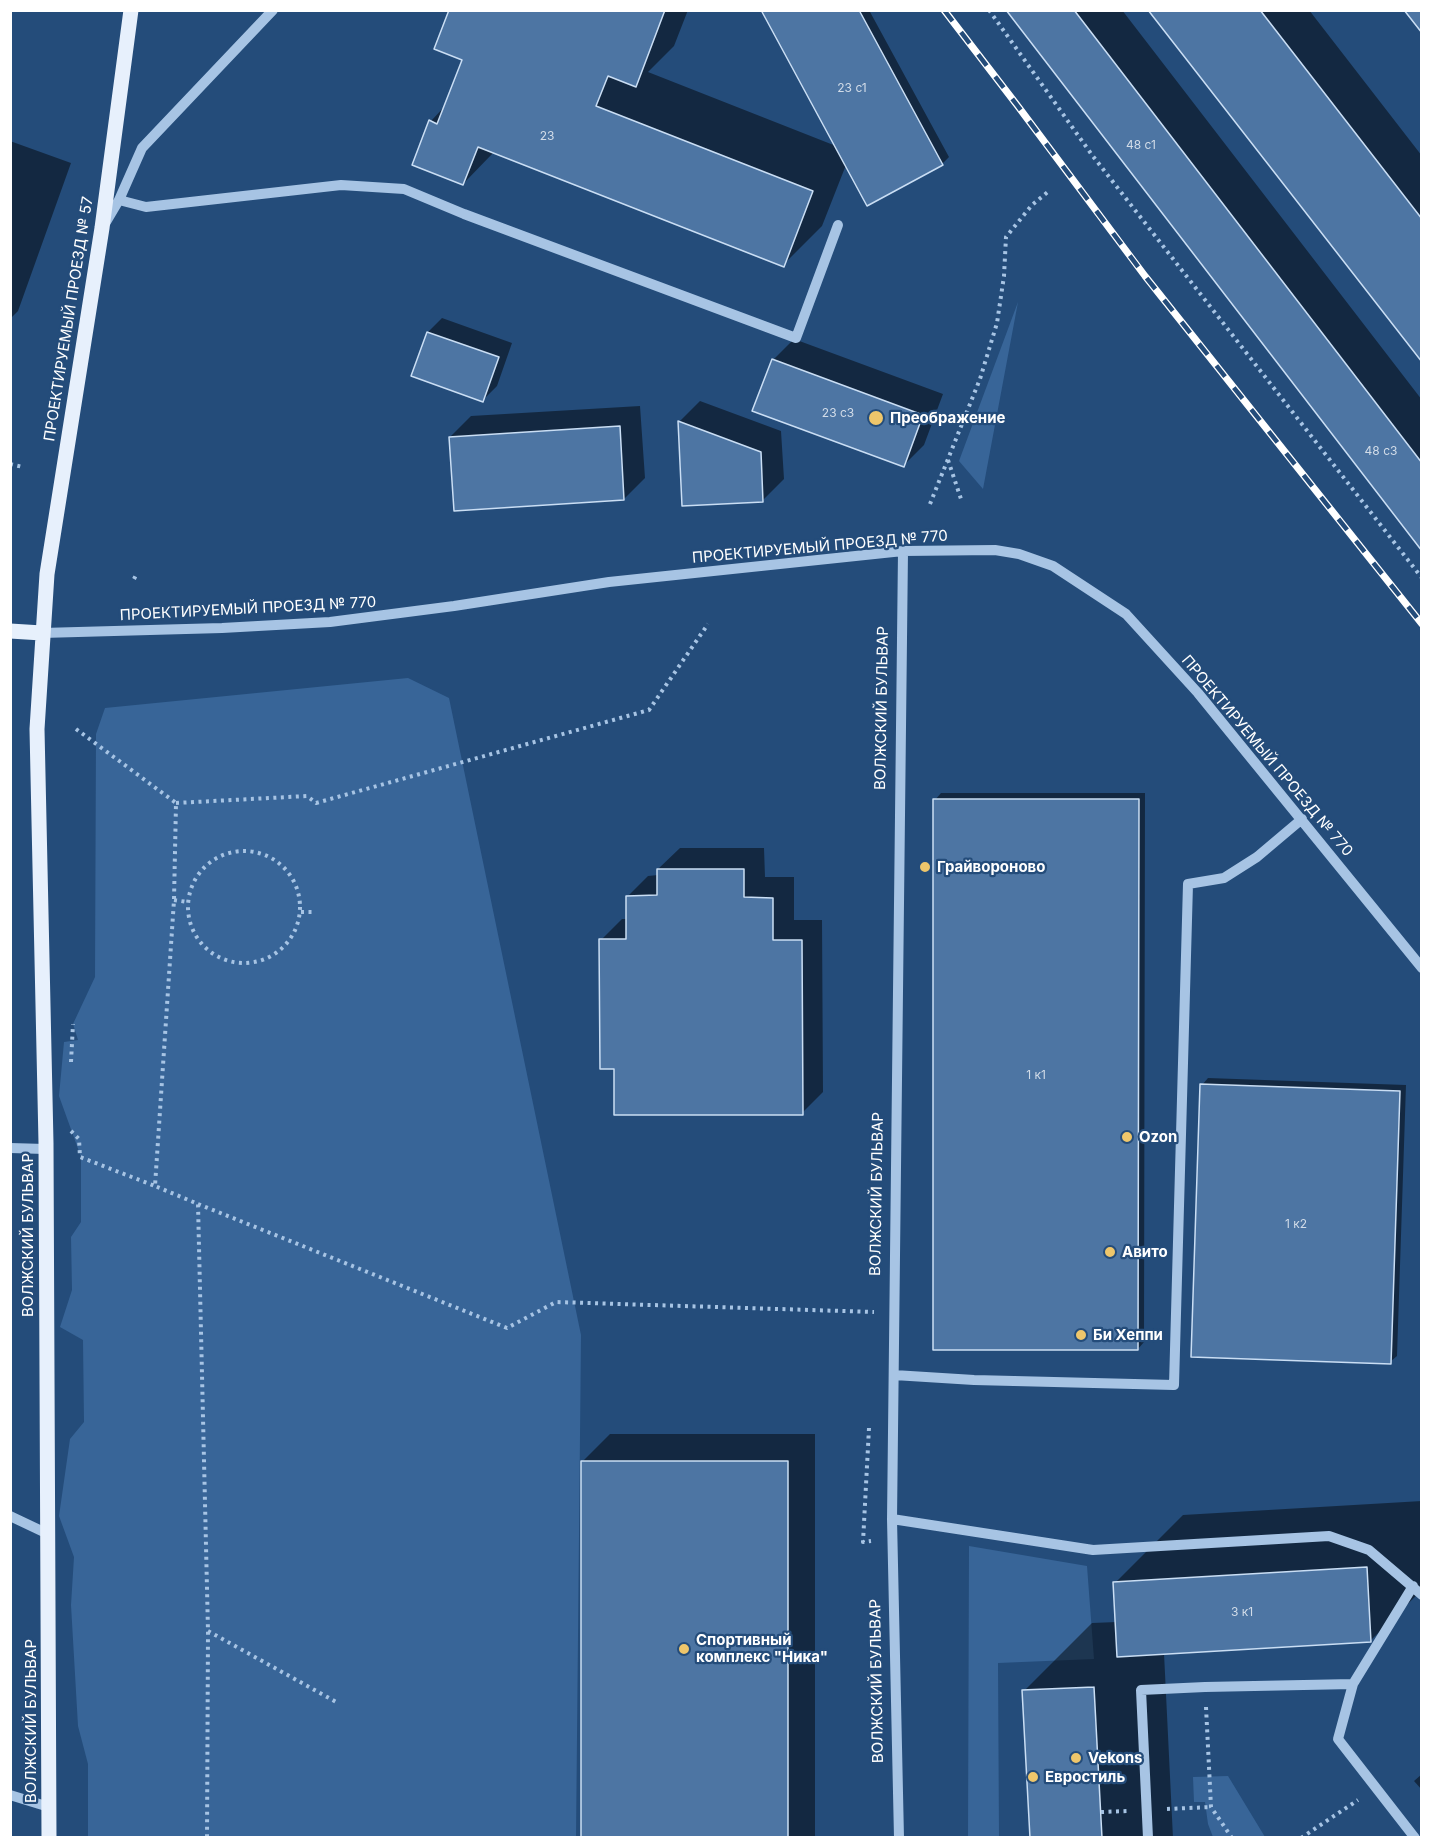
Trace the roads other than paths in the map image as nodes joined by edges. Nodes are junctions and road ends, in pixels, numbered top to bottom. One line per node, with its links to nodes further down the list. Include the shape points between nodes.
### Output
1 (131, 10): 5 (main road, ПРОЕКТИРУЕМЫЙ ПРОЕЗД № 57)
2 (273, 10): 3 (street, via 142,148)
3 (118, 200): 4 (street, via 147,207 341,186 404,189 796,338); 5 (street)
4 (838, 225)
5 (102, 228): 8 (main road, ПРОЕКТИРУЕМЫЙ ПРОЕЗД № 57, via 47,574)
6 (903, 551): 8 (street, ПРОЕКТИРУЕМЫЙ ПРОЕЗД № 770, via 609,582 330,622); 9 (street, ПРОЕКТИРУЕМЫЙ ПРОЕЗД № 770, via 994,550 1019,554 1053,566 1126,614 1198,693); 13 (street, ВОЛЖСКИЙ БУЛЬВАР)
7 (10, 632): 8 (main road)
8 (42, 633): 12 (main road, ВОЛЖСКИЙ БУЛЬВАР, via 37,729)
9 (1302, 819): 10 (street, ПРОЕКТИРУЕМЫЙ ПРОЕЗД № 770); 13 (street, via 1257,857 1224,878 1188,884 1174,1385)
10 (1422, 968)
11 (10, 1148): 12 (street)
12 (45, 1149): 16 (main road, ВОЛЖСКИЙ БУЛЬВАР)
13 (894, 1375): 15 (street, ВОЛЖСКИЙ БУЛЬВАР)
14 (10, 1516): 16 (street)
15 (892, 1519): 17 (street, via 1093,1550 1329,1536 1369,1550); 23 (street, ВОЛЖСКИЙ БУЛЬВАР)
16 (48, 1534): 21 (main road, ВОЛЖСКИЙ БУЛЬВАР)
17 (1413, 1586): 18 (street); 19 (street)
18 (1422, 1595)
19 (1353, 1684): 24 (street, via 1141,1690); 25 (street, via 1338,1739)
20 (10, 1795): 21 (street)
21 (49, 1807): 22 (main road, ВОЛЖСКИЙ БУЛЬВАР)
22 (50, 1838)
23 (899, 1838)
24 (1148, 1838)
25 (1415, 1838)

